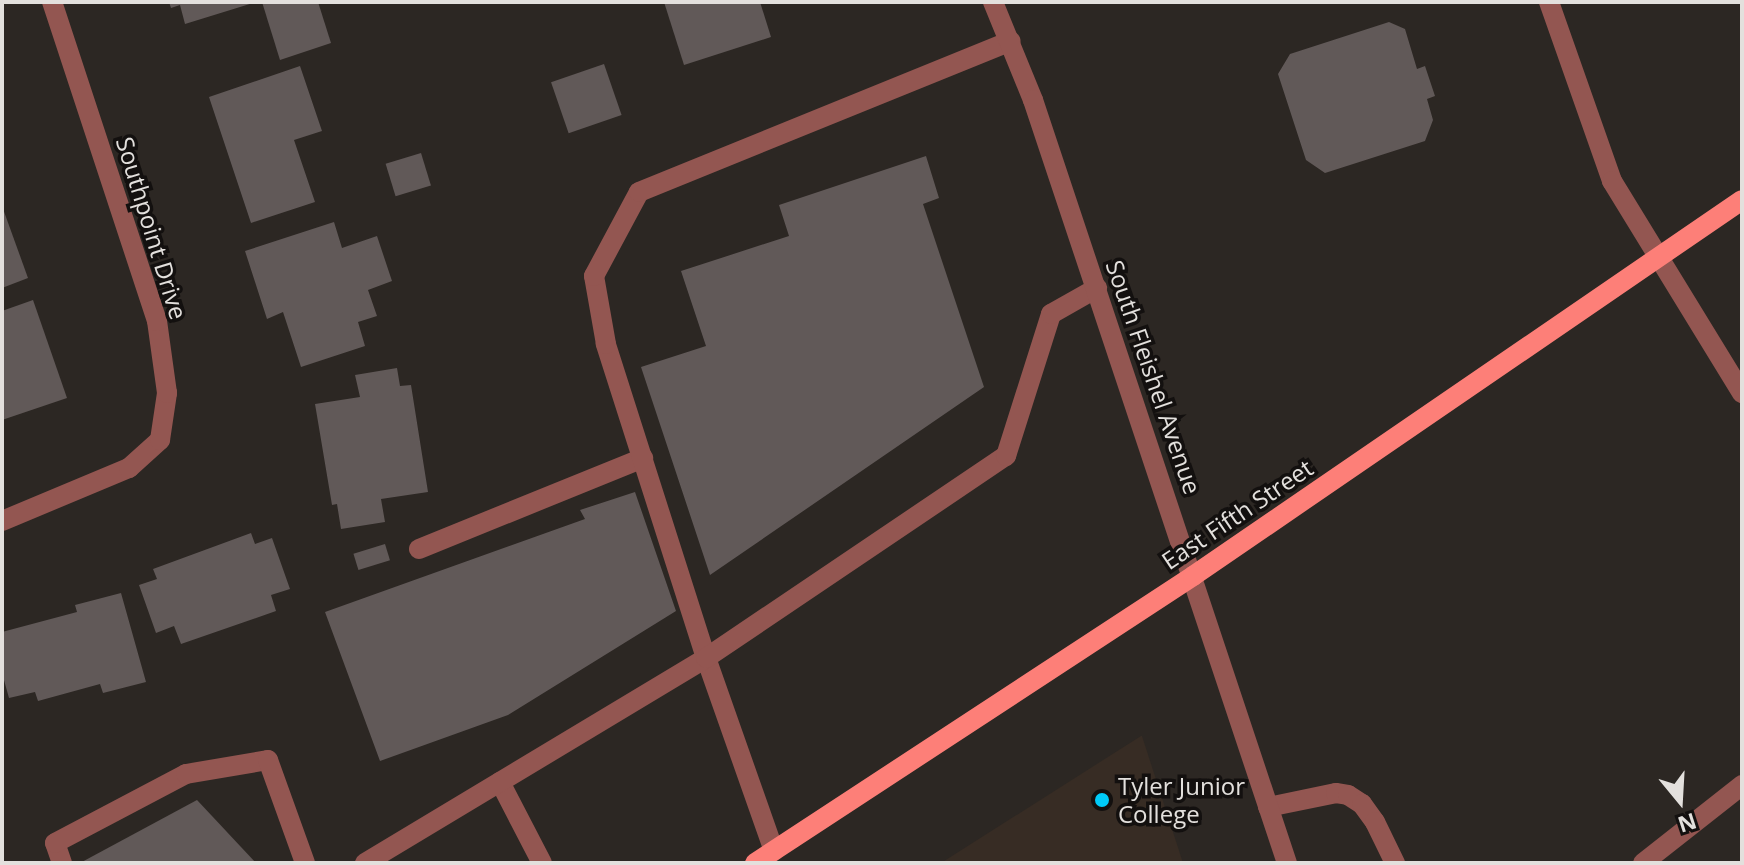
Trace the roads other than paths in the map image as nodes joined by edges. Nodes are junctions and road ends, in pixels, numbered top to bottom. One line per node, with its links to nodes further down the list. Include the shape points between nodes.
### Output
1 (52, 2): 10 (street, Southpoint Drive, via 157,321 167,393 160,440 129,468)
2 (993, 2): 4 (street, South Fleishel Avenue)
3 (1549, 2): 6 (street, via 1612,181)
4 (1010, 41): 7 (street, South Fleishel Avenue); 9 (street, via 639,192 594,276 606,344)
5 (1742, 200): 6 (main road, East Fifth Street)
6 (1660, 255): 8 (street); 12 (main road, East Fifth Street)
7 (1097, 288): 12 (street, South Fleishel Avenue); 13 (street, via 1051,314 1006,456)
8 (1742, 393)
9 (643, 458): 11 (street); 13 (street)
10 (2, 521)
11 (419, 549)
12 (1193, 576): 16 (street, South Fleishel Avenue); 17 (main road, East Fifth Street)
13 (706, 658): 14 (street); 17 (street)
14 (500, 782): 20 (street); 21 (street)
15 (1742, 785): 25 (street)
16 (1268, 807): 23 (street, South Fleishel Avenue); 24 (street, via 1348,795 1375,822)
17 (774, 851): 22 (main road, East Fifth Street)
18 (62, 863): 19 (street, via 55,843 186,774 268,760)
19 (305, 863)
20 (365, 863)
21 (542, 863)
22 (755, 863)
23 (1287, 863)
24 (1395, 863)
25 (1643, 863)

